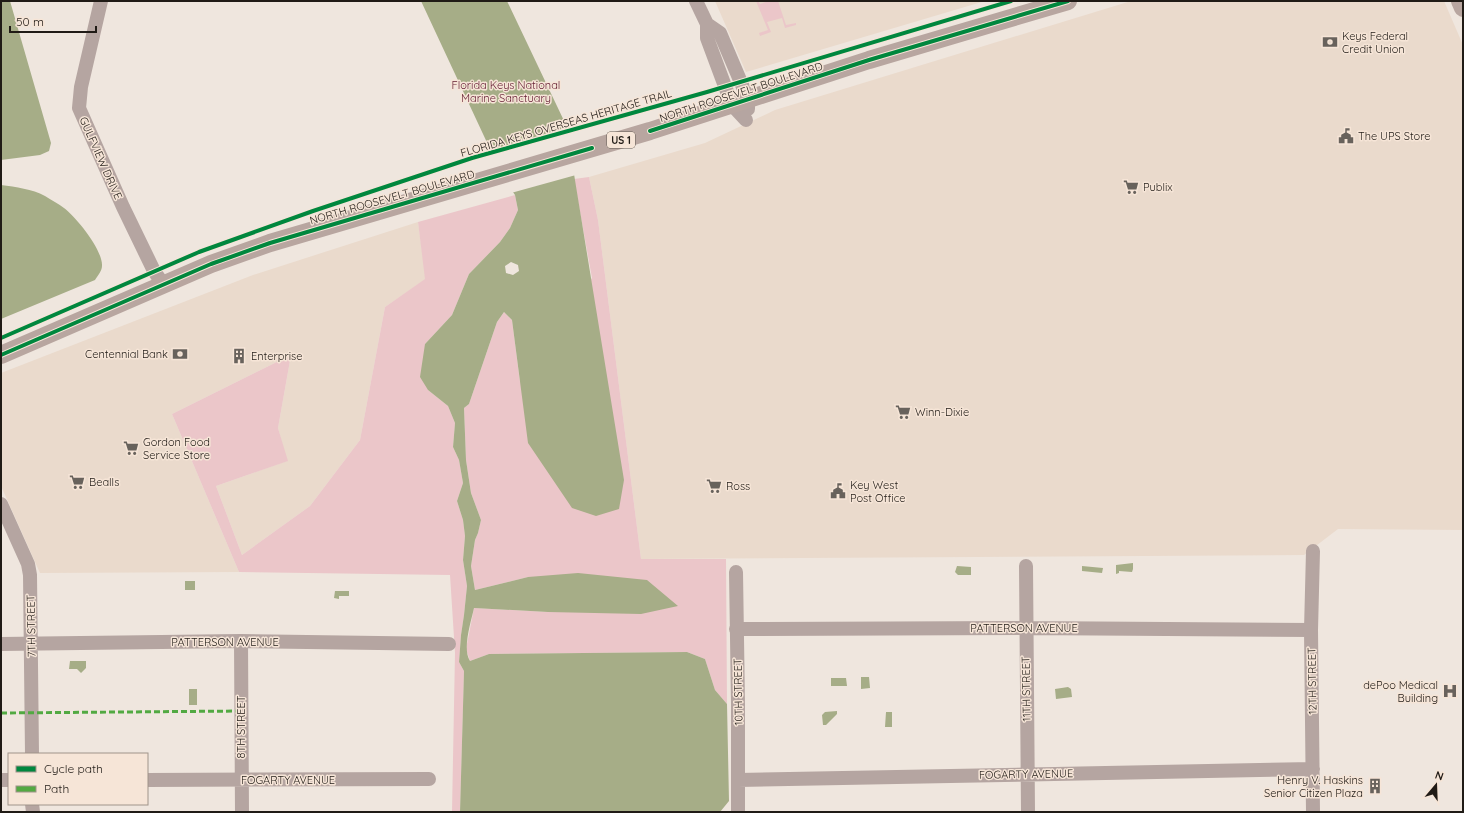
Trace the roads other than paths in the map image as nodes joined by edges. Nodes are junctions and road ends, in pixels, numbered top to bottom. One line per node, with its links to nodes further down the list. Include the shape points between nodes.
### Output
1 (101, 1): 7 (street, GULFVIEW DRIVE, via 81,87 79,108 120,201 154,271)
2 (696, 1): 6 (street, via 706,24 707,38)
3 (1068, 1): 6 (main road, NORTH ROOSEVELT BOULEVARD / US 1)
4 (1460, 1): 5 (main road)
5 (1463, 8)
6 (740, 102): 7 (main road, NORTH ROOSEVELT BOULEVARD / US 1, via 650,131 270,242)
7 (163, 284): 8 (main road, NORTH ROOSEVELT BOULEVARD / US 1)
8 (1, 355)
9 (1, 504): 18 (street, 7TH STREET, via 28,564)
10 (1313, 551): 15 (street, 12TH STREET)
11 (1026, 566): 13 (street, 11TH STREET)
12 (736, 572): 14 (street, 10TH STREET)
13 (1026, 628): 14 (street, PATTERSON AVENUE); 15 (street, PATTERSON AVENUE); 22 (street, 11TH STREET)
14 (736, 629): 26 (street, 10TH STREET)
15 (1311, 630): 21 (street, 12TH STREET)
16 (241, 641): 18 (street, PATTERSON AVENUE); 19 (street, PATTERSON AVENUE); 25 (street, 8TH STREET)
17 (1, 644): 18 (street, PATTERSON AVENUE)
18 (32, 644): 20 (street, 7TH STREET)
19 (449, 644)
20 (32, 753)
21 (1313, 769): 22 (street, FOGARTY AVENUE); 30 (street, 12TH STREET)
22 (1028, 774): 26 (street, FOGARTY AVENUE); 29 (street, 11TH STREET)
23 (429, 779): 25 (street, FOGARTY AVENUE)
24 (148, 780): 25 (street, FOGARTY AVENUE)
25 (241, 780): 27 (street, 8TH STREET)
26 (738, 780): 28 (street, 10TH STREET)
27 (242, 812)
28 (738, 812)
29 (1028, 812)
30 (1313, 812)

